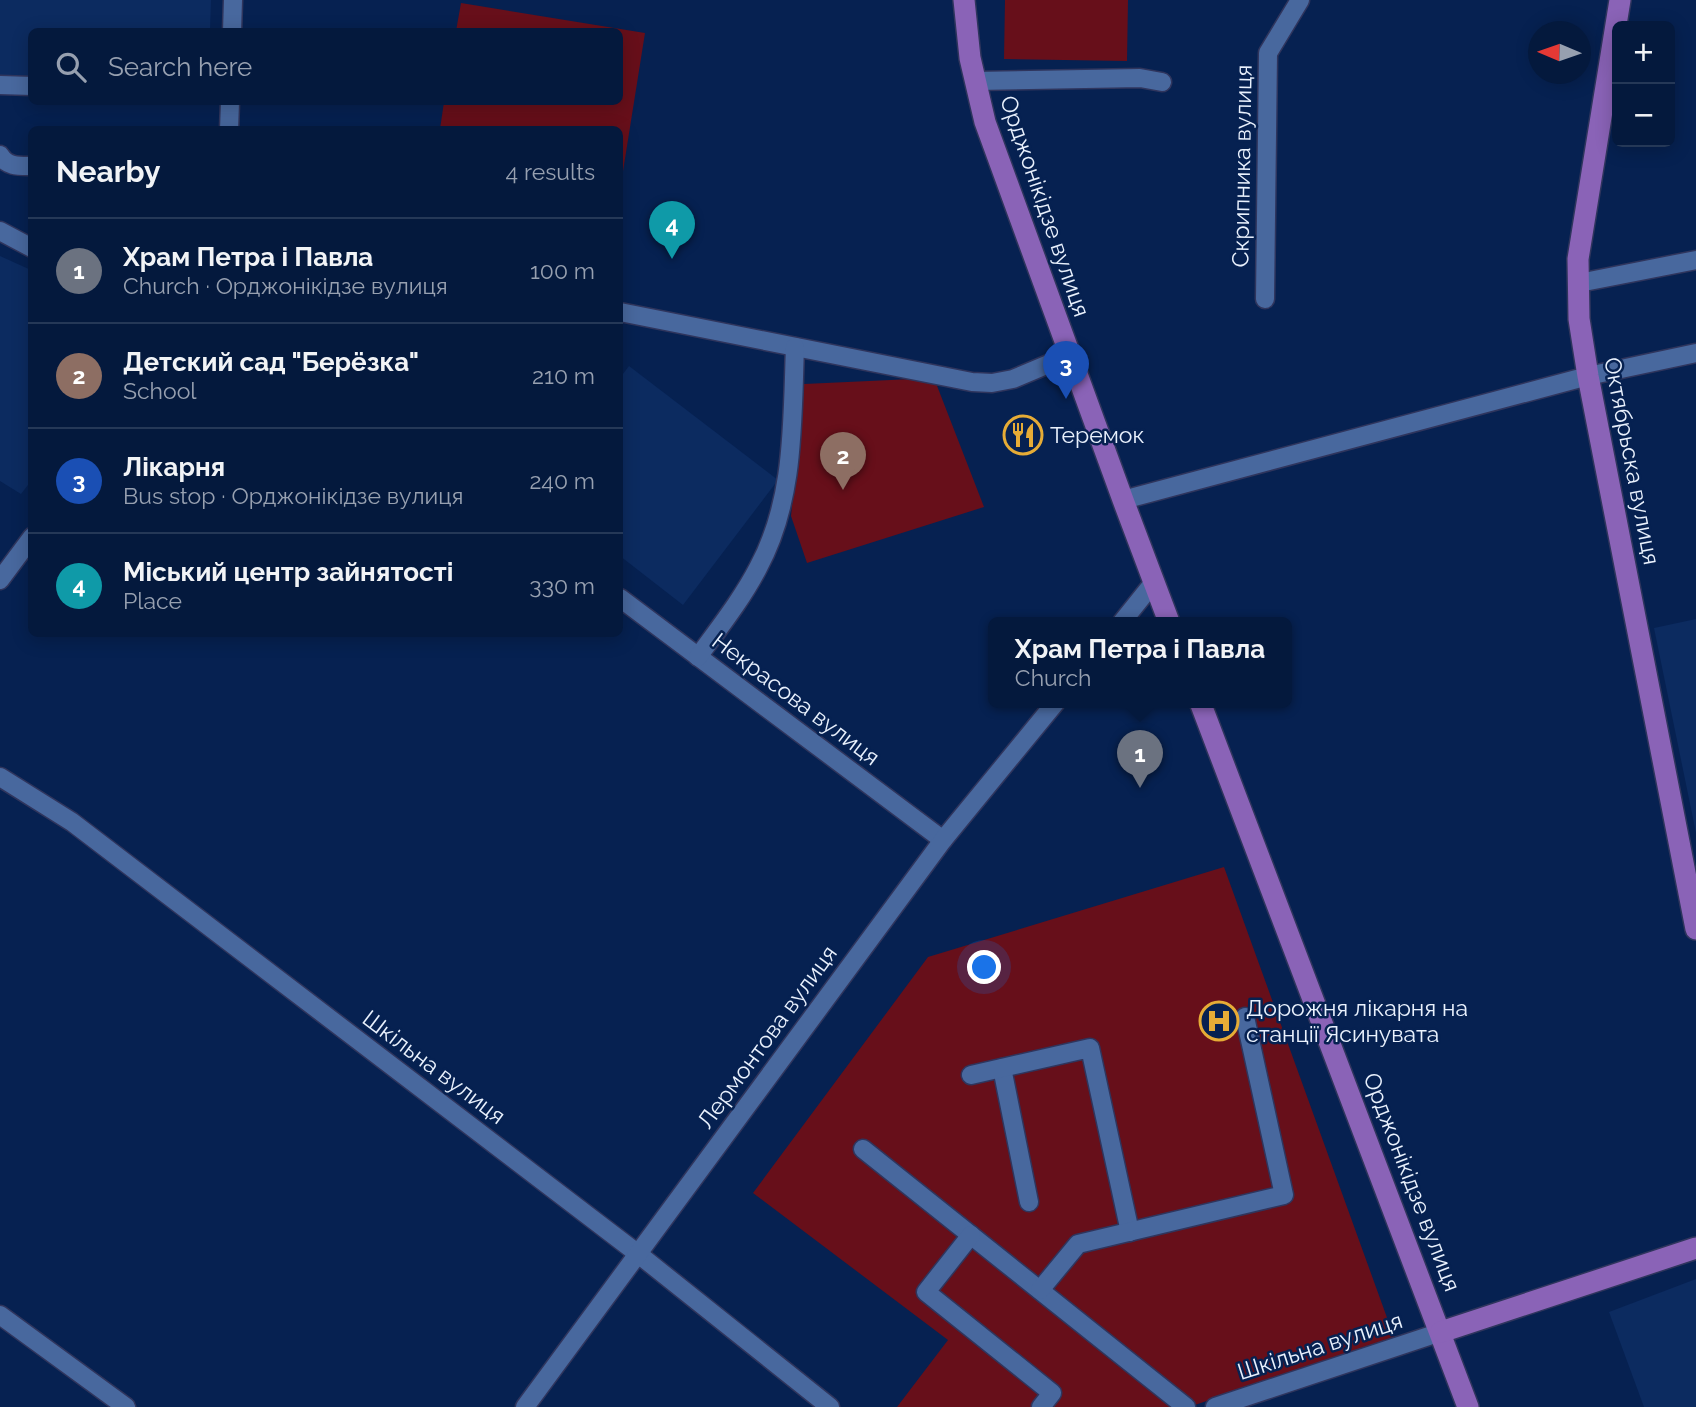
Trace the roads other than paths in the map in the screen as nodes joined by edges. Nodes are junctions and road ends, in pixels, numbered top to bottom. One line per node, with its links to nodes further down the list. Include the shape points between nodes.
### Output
1 (233, 0): 5 (street)
2 (964, 0): 6 (main road, Орджонікідзе вулиця)
3 (1300, 0): 18 (street, Скрипника вулиця, via 1268,53)
4 (1620, 0): 17 (main road, Октябрьска вулиця, via 1578,259)
5 (232, 28)
6 (975, 81): 7 (street, via 1140,78); 22 (main road, Орджонікідзе вулиця, via 985,122)
7 (1163, 82)
8 (0, 85): 9 (street)
9 (28, 86)
10 (230, 105): 11 (street)
11 (229, 126)
12 (0, 155): 13 (street, via 8,164)
13 (28, 166)
14 (0, 231): 15 (street)
15 (28, 246)
16 (1696, 260): 17 (street)
17 (1578, 283): 23 (main road, Октябрьска вулиця)
18 (1265, 299)
19 (623, 313): 20 (street)
20 (795, 347): 22 (street, via 992,383); 31 (street, via 788,475 774,532 759,567)
21 (1696, 353): 23 (street)
22 (1070, 355): 24 (main road, Орджонікідзе вулиця)
23 (1588, 376): 24 (street); 36 (main road, Октябрьска вулиця)
24 (1123, 500): 27 (main road, Орджонікідзе вулиця)
25 (28, 542): 26 (street)
26 (0, 580)
27 (1154, 582): 29 (street); 30 (main road, Орджонікідзе вулиця)
28 (623, 600): 31 (street, Некрасова вулиця)
29 (1126, 617)
30 (1167, 617)
31 (698, 657): 35 (street, Некрасова вулиця)
32 (1051, 708): 35 (street, Лермонтова вулиця)
33 (1202, 708): 48 (main road, Орджонікідзе вулиця)
34 (0, 777): 45 (street, Шкільна вулиця, via 72,822)
35 (943, 840): 45 (street, Лермонтова вулиця)
36 (1696, 929)
37 (1245, 1017): 42 (street, via 1284,1195)
38 (1002, 1068): 39 (street); 41 (street); 42 (street, via 1090,1048)
39 (971, 1075)
40 (863, 1149): 43 (street)
41 (1029, 1202)
42 (1130, 1232): 46 (street, via 1079,1244)
43 (971, 1235): 46 (street); 52 (street, via 926,1292 1052,1393)
44 (1696, 1248): 48 (main road)
45 (638, 1253): 50 (street, Лермонтова вулиця); 51 (street, Шкільна вулиця)
46 (1040, 1290): 53 (street)
47 (0, 1315): 49 (street)
48 (1441, 1332): 54 (street, Шкільна вулиця); 55 (main road, Орджонікідзе вулиця)
49 (126, 1407)
50 (525, 1407)
51 (830, 1407)
52 (1041, 1407)
53 (1186, 1407)
54 (1215, 1407)
55 (1468, 1407)

